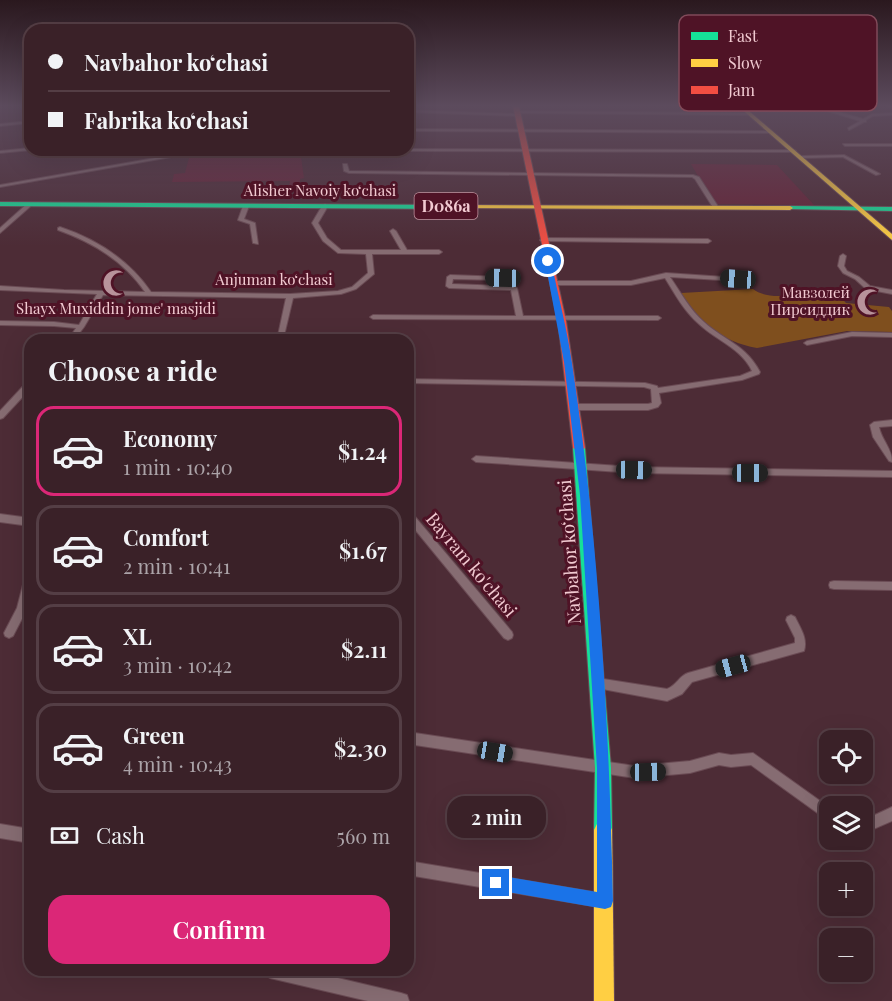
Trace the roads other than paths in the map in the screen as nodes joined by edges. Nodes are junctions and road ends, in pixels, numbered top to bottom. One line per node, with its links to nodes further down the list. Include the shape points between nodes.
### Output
1 (525, 153): 6 (main road, Navbahor koʻchasi)
2 (680, 153): 3 (street)
3 (797, 154): 7 (street, via 844,156); 15 (main road)
4 (154, 156): 8 (street)
5 (345, 165): 6 (street, via 349,172)
6 (530, 174): 13 (main road, Navbahor koʻchasi); 14 (street, via 693,176)
7 (878, 174)
8 (0, 186)
9 (0, 204): 10 (main road, Alisher Navoiy koʻchasi / D086a)
10 (30, 204): 11 (main road, Alisher Navoiy koʻchasi / D086a); 18 (street)
11 (246, 206): 12 (main road, Alisher Navoiy koʻchasi / D086a); 23 (street, via 241,220 252,223)
12 (325, 206): 13 (main road, Alisher Navoiy koʻchasi / D086a); 24 (street, via 315,223 318,232 340,252)
13 (537, 207): 14 (main road, Alisher Navoiy koʻchasi / D086a); 21 (main road, Navbahor koʻchasi)
14 (716, 208): 15 (main road, Alisher Navoiy koʻchasi / D086a)
15 (858, 209): 16 (main road, Alisher Navoiy koʻchasi / D086a); 20 (main road)
16 (892, 209)
17 (60, 229): 35 (street, via 101,247 141,280)
18 (0, 231)
19 (393, 231): 25 (street)
20 (892, 238)
21 (543, 240): 22 (street); 30 (main road, Navbahor koʻchasi)
22 (708, 241)
23 (256, 243)
24 (369, 252): 25 (street); 36 (street, Anjuman koʻchasi, via 371,274 354,288 339,293)
25 (405, 252): 26 (street)
26 (439, 252)
27 (843, 256): 34 (street, via 841,266 847,273 870,289)
28 (666, 275): 29 (street); 30 (street, via 631,283); 50 (street, via 697,319 743,351 755,370 754,375)
29 (738, 279)
30 (553, 283): 40 (main road, Navbahor koʻchasi)
31 (505, 287): 31 (street, via 471,286 449,286 450,277 460,277 503,278); 38 (street, via 514,288)
32 (0, 288): 33 (street, Anjuman koʻchasi)
33 (101, 292): 35 (street, Anjuman koʻchasi); 42 (street)
34 (892, 292)
35 (149, 293): 36 (street, Anjuman koʻchasi)
36 (290, 296): 44 (street)
37 (373, 317): 38 (street)
38 (520, 318): 40 (street)
39 (658, 318): 40 (street)
40 (561, 319): 48 (main road, Navbahor koʻchasi)
41 (0, 323): 42 (street)
42 (81, 327): 43 (street)
43 (76, 334)
44 (281, 334)
45 (892, 335): 46 (street, via 852,334)
46 (807, 343)
47 (414, 381): 48 (street)
48 (571, 382): 50 (street, via 645,385); 51 (main road, Navbahor koʻchasi)
49 (24, 390): 52 (street)
50 (654, 391): 51 (street, via 657,403 653,406)
51 (575, 407): 56 (main road, Navbahor koʻchasi)
52 (0, 416)
53 (892, 423): 55 (street, via 874,425 876,437)
54 (476, 459): 56 (street)
55 (892, 459)
56 (582, 467): 57 (street); 67 (main road, Navbahor koʻchasi)
57 (892, 474)
58 (0, 518): 59 (street)
59 (24, 521)
60 (414, 522): 66 (street, Bayram ko'chasi)
61 (834, 585): 62 (street)
62 (892, 586)
63 (24, 601): 65 (street)
64 (791, 620): 67 (street, via 800,638 800,648 688,678 678,690 667,695)
65 (9, 633)
66 (508, 635)
67 (597, 683): 69 (main road, Navbahor koʻchasi)
68 (414, 739): 69 (street)
69 (603, 768): 70 (street, via 660,772 718,759 753,759); 76 (main road, Navbahor koʻchasi)
70 (819, 808)
71 (892, 814): 72 (street)
72 (873, 823)
73 (0, 831): 74 (street)
74 (24, 835)
75 (414, 869): 76 (street)
76 (605, 901): 79 (main road, Navbahor koʻchasi)
77 (295, 976): 78 (street)
78 (401, 1001)
79 (604, 1001)

